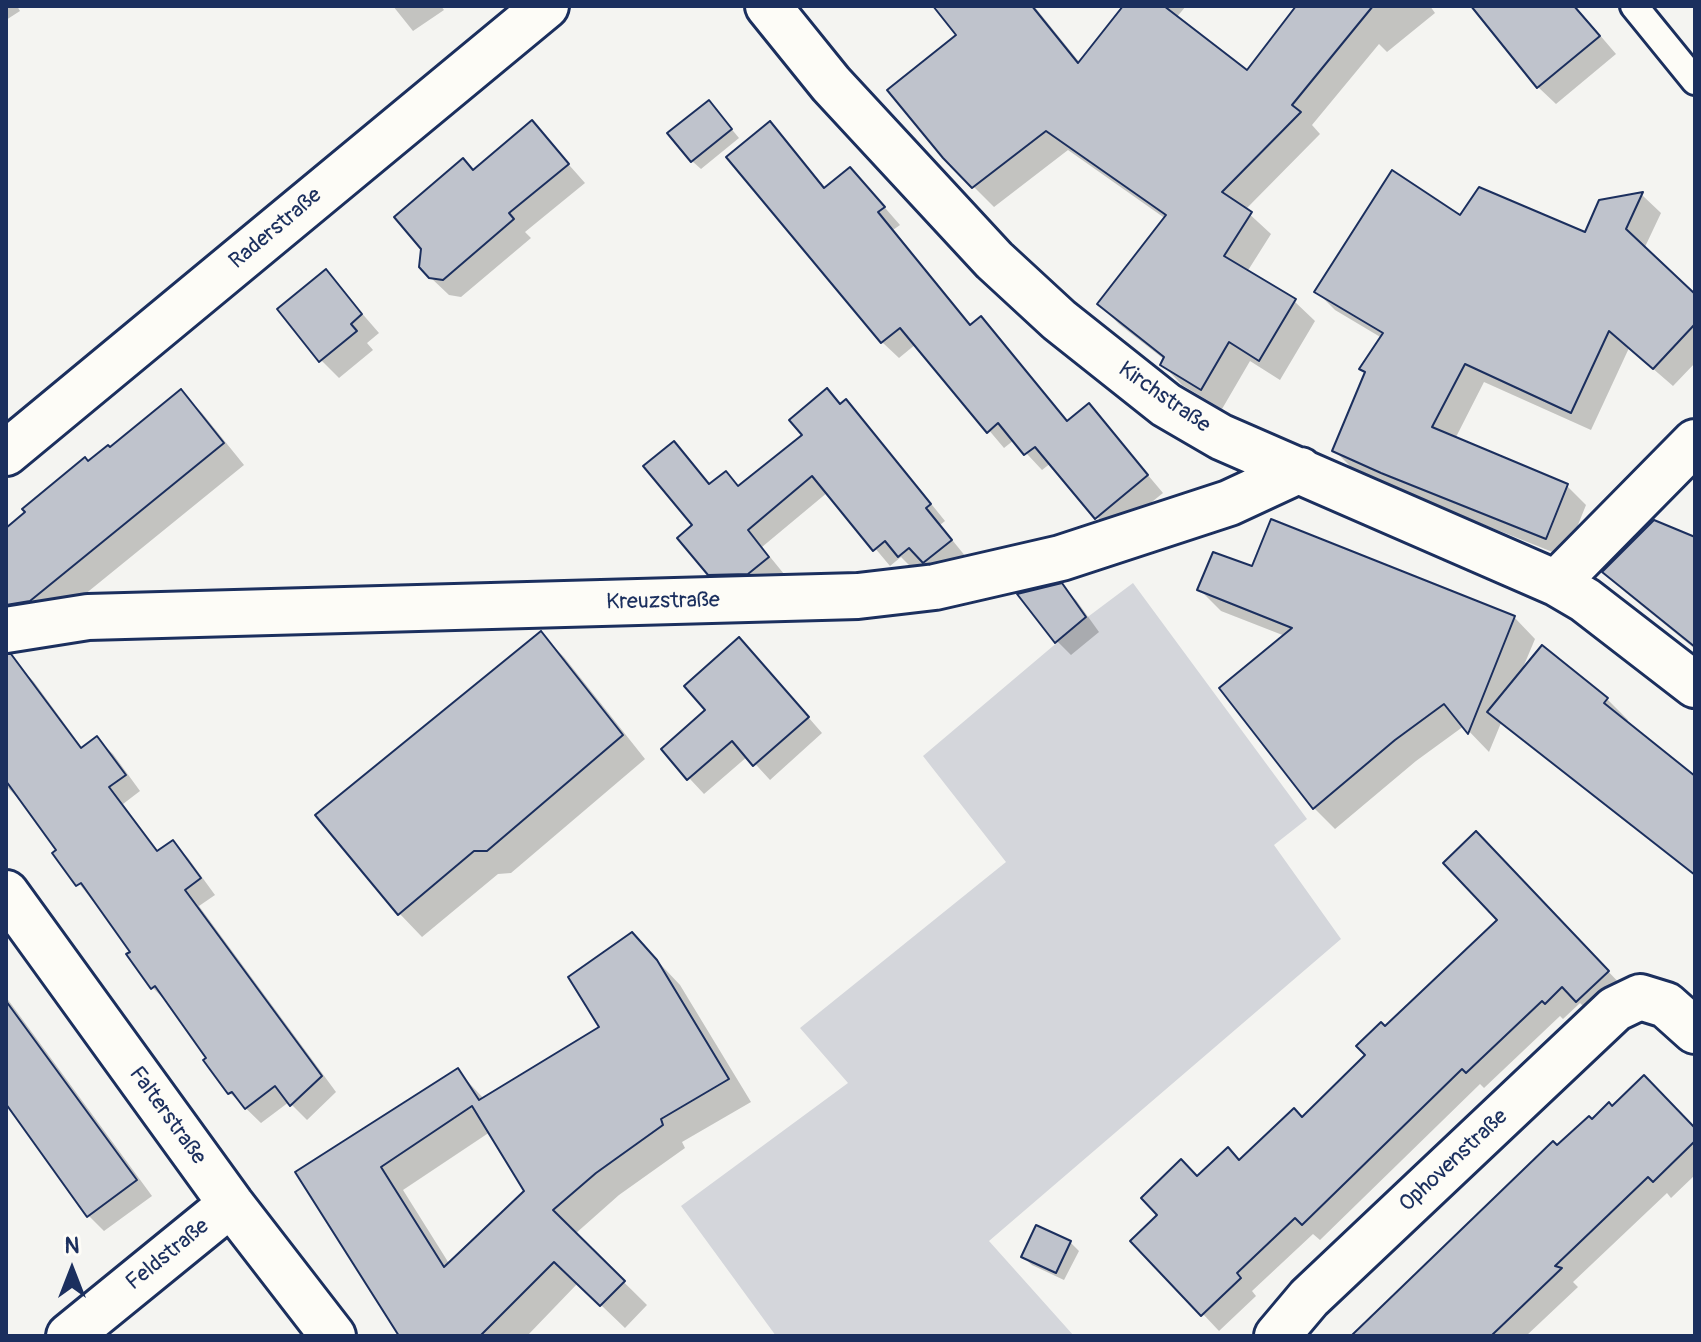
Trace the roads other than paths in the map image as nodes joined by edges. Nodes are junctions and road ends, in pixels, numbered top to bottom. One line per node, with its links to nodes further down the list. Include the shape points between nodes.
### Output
1 (546, 6): 6 (street, Raderstraße)
2 (768, 6): 7 (street, Kirchstraße, via 902,164 1059,320 1166,405 1221,437)
3 (1634, 6): 4 (lane)
4 (1695, 81)
5 (1695, 442): 8 (street)
6 (6, 453)
7 (1300, 470): 8 (street, Kirchstraße); 9 (street, Kreuzstraße, via 1229,503 1061,558 935,587 858,596 88,617)
8 (1556, 583): 10 (street, Kirchstraße)
9 (6, 630)
10 (1695, 685)
11 (6, 893): 13 (street, Falterstraße)
12 (1695, 1031): 16 (street, Ophovenstraße, via 1651,988 1615,1009 1309,1298)
13 (231, 1204): 14 (street, Feldstraße); 15 (street, Falterstraße)
14 (69, 1336)
15 (333, 1336)
16 (1277, 1336)

